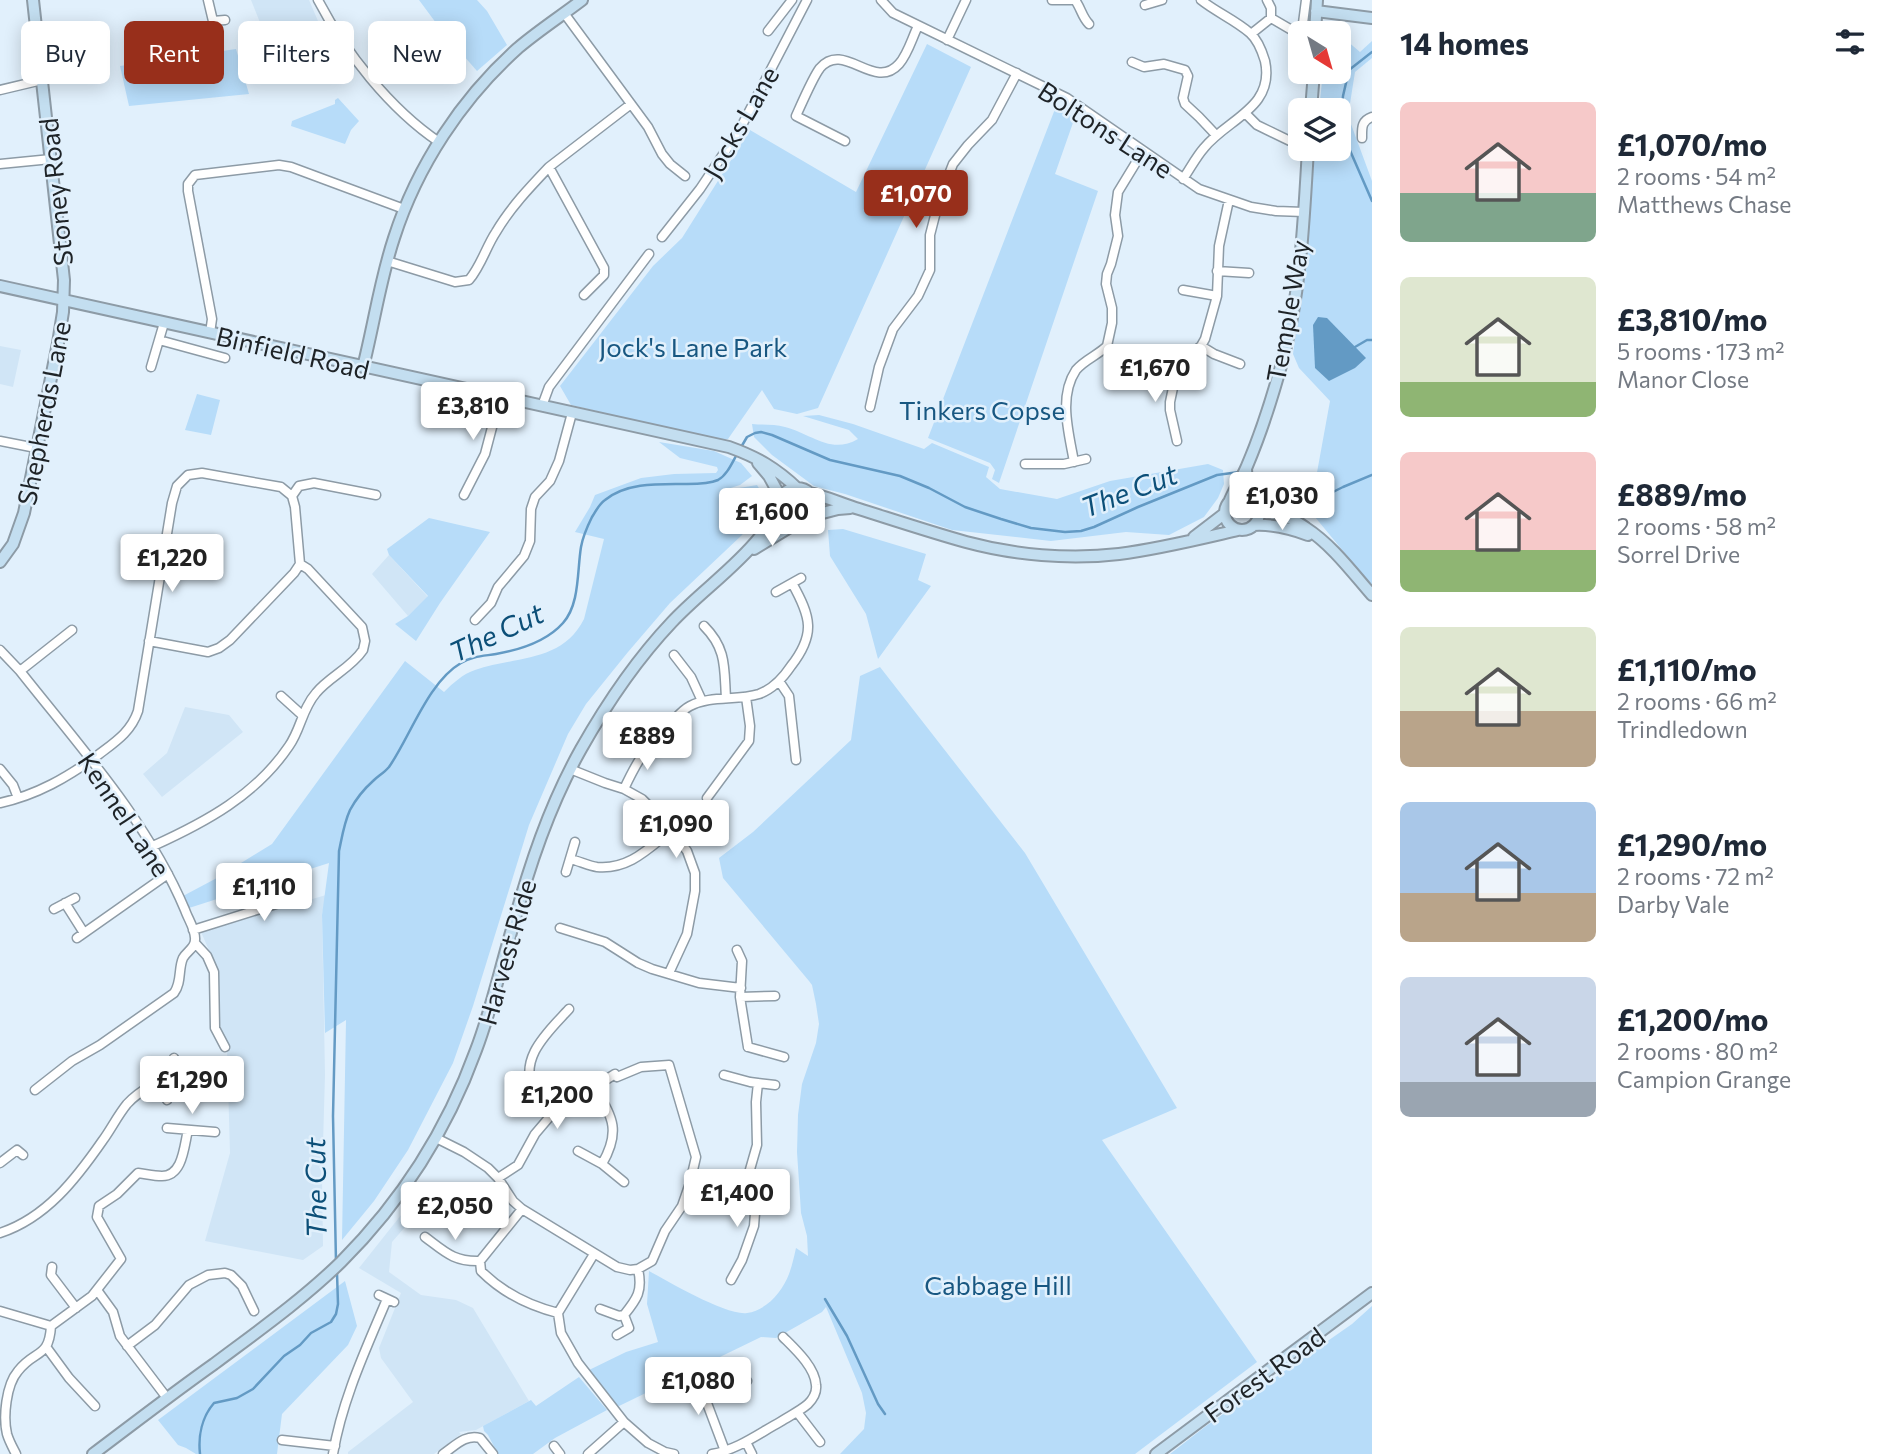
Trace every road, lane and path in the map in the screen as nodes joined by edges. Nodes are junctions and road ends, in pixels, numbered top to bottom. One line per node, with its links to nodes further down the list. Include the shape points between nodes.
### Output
1 (33, 0): 21 (street, Stoney Road)
2 (208, 0): 20 (street, via 213,21)
3 (318, 0): 39 (street, via 384,94)
4 (582, 0): 17 (street)
5 (807, 0): 52 (street, Jocks Lane, via 740,129)
6 (881, 0): 23 (street, Boltons Lane, via 893,13)
7 (966, 0): 26 (street)
8 (1052, 0): 9 (street)
9 (1074, 0): 22 (street)
10 (1162, 0): 15 (street)
11 (1201, 0): 25 (street)
12 (1268, 0): 19 (street)
13 (1306, 0): 19 (street, via 1302,31 1295,32)
14 (789, 1): 24 (street)
15 (1145, 5)
16 (1316, 5): 18 (street)
17 (564, 13): 32 (street); 39 (street, via 499,67)
18 (1372, 17)
19 (1271, 18): 25 (street)
20 (225, 20)
21 (35, 21)
22 (1089, 24)
23 (918, 26): 26 (street, Boltons Lane); 38 (street, via 901,61 886,73 847,61 830,60 820,68 796,116)
24 (767, 33)
25 (1251, 34): 33 (street, via 1261,49 1267,73 1258,100)
26 (947, 40): 28 (street, Boltons Lane)
27 (1132, 62): 35 (street, via 1185,70 1185,104)
28 (1017, 74): 40 (street, Boltons Lane, via 1067,98); 47 (street, via 992,120 953,164)
29 (25, 84): 31 (street)
30 (42, 84): 41 (street, Stoney Road)
31 (0, 90)
32 (631, 104): 44 (street); 45 (street, via 670,164)
33 (1245, 113): 35 (street); 37 (street, via 1257,125)
34 (1372, 117): 36 (street, via 1362,126)
35 (1216, 135): 46 (street)
36 (1362, 138)
37 (1288, 140)
38 (845, 141)
39 (439, 142): 50 (street)
40 (1143, 151): 46 (street, Boltons Lane); 83 (street, via 1118,192 1118,236 1106,284 1112,308 1107,346 1077,368 1065,404)
41 (51, 159): 43 (street); 61 (street, Stoney Road)
42 (1307, 161): 51 (street, Temple Way)
43 (0, 164)
44 (549, 167): 54 (street, via 496,231 468,280 455,282); 59 (street, via 604,268 604,275)
45 (685, 176)
46 (1183, 179): 48 (street, Boltons Lane)
47 (940, 198): 49 (street); 76 (street, via 930,235 930,270 918,296 893,329 878,367)
48 (1229, 201): 51 (street, Boltons Lane); 55 (street)
49 (960, 205)
50 (404, 209): 54 (street); 63 (street, via 279,165 195,175 188,191 212,318)
51 (1304, 212): 85 (street, Temple Way, via 1283,356)
52 (662, 237)
53 (649, 254): 75 (street, via 549,387)
54 (387, 261): 72 (street)
55 (1217, 271): 56 (street); 60 (street)
56 (1249, 273)
57 (0, 286): 61 (street, Binfield Road)
58 (1183, 290): 60 (street)
59 (584, 295)
60 (1217, 296): 65 (street)
61 (64, 300): 62 (street, Binfield Road); 80 (street, Shepherds Lane)
62 (164, 323): 63 (street, Binfield Road); 64 (street)
63 (210, 333): 72 (street, Binfield Road)
64 (159, 340): 67 (street); 73 (street)
65 (1201, 346): 68 (street); 71 (street)
66 (1122, 355): 69 (street)
67 (225, 358)
68 (1171, 361): 70 (street); 79 (street, via 1170,410)
69 (1135, 363)
70 (1154, 364)
71 (1240, 364)
72 (363, 367): 74 (street, Binfield Road)
73 (151, 368)
74 (500, 397): 75 (street, Binfield Road); 88 (street, via 485,454)
75 (542, 406): 77 (street, Binfield Road)
76 (870, 407)
77 (572, 413): 81 (street, Binfield Road); 108 (street, via 559,461 531,509 530,541 524,556)
78 (0, 441): 80 (street)
79 (1177, 441)
80 (36, 448): 101 (street, Shepherds Lane, via 20,526)
81 (749, 454): 86 (street, Binfield Road); 92 (street, via 764,469)
82 (1086, 459): 83 (street)
83 (1074, 462): 84 (street)
84 (1025, 464)
85 (1243, 481): 90 (street, Temple Way); 91 (street)
86 (803, 491): 92 (street, via 788,491); 93 (street, Binfield Road); 95 (street, via 812,497)
87 (376, 495): 89 (street, via 314,483 299,486)
88 (464, 495)
89 (292, 496): 103 (street); 111 (street, via 281,487 202,473 188,475 177,486)
90 (1230, 500): 91 (street, via 1244,495); 94 (street)
91 (1254, 501): 97 (street, via 1259,515); 100 (street, via 1294,520)
92 (780, 503): 96 (street, via 784,519); 102 (street, Harvest Ride, via 758,540)
93 (856, 508): 95 (street, Binfield Road); 99 (street, Binfield Road, via 967,542 1044,555 1116,555)
94 (1224, 514): 98 (street, via 1228,524); 99 (street, Binfield Road)
95 (811, 516): 96 (street)
96 (795, 524): 102 (street, Harvest Ride)
97 (1254, 525): 98 (street); 100 (street, via 1290,528)
98 (1238, 530): 99 (street, Binfield Road)
99 (1189, 541)
100 (1321, 541): 107 (street)
101 (0, 562)
102 (734, 562): 124 (street, Harvest Ride, via 638,661)
103 (300, 564): 111 (street, via 219,648 208,652); 120 (street, via 362,627 365,641 360,654 317,692)
104 (801, 578): 105 (street)
105 (792, 583): 106 (street); 115 (street, via 808,615 809,632 799,657)
106 (776, 593)
107 (1372, 595)
108 (475, 620)
109 (704, 625): 118 (street, via 723,655)
110 (72, 630): 114 (street)
111 (149, 641): 121 (street, via 133,723)
112 (0, 650): 114 (street, Kennel Lane)
113 (674, 655): 119 (street)
114 (20, 671): 121 (street, Kennel Lane)
115 (779, 681): 117 (street); 122 (street, via 789,696)
116 (281, 696): 120 (street)
117 (746, 697): 118 (street); 127 (street, via 749,741)
118 (726, 698): 119 (street)
119 (702, 701): 125 (street, via 685,709 649,744)
120 (302, 715): 131 (street, via 291,743 253,787 215,815)
121 (90, 760): 126 (street, via 60,781); 131 (street, Kennel Lane)
122 (796, 760)
123 (0, 769): 126 (street)
124 (570, 769): 125 (street); 161 (street, Harvest Ride, via 530,867 477,1050)
125 (624, 789): 129 (street, via 648,804)
126 (18, 799): 128 (street)
127 (707, 799)
128 (0, 803)
129 (671, 830): 132 (street, via 637,858 619,865 597,867); 143 (street, via 687,851 695,884 687,934)
130 (575, 842): 132 (street)
131 (153, 846): 134 (street, Kennel Lane)
132 (570, 859): 133 (street)
133 (566, 872)
134 (168, 874): 137 (street, via 81,935); 140 (street, Kennel Lane)
135 (289, 884): 140 (street, via 292,899)
136 (75, 898): 137 (street)
137 (65, 903): 138 (street)
138 (54, 909)
139 (560, 928): 143 (street, via 605,942 638,963)
140 (193, 930): 141 (street, Kennel Lane)
141 (195, 943): 147 (street, via 214,972 215,1028); 155 (street, via 182,959 174,993)
142 (737, 950): 144 (street, via 742,961)
143 (669, 974): 144 (street)
144 (741, 992): 145 (street); 148 (street, via 747,1048)
145 (775, 996)
146 (569, 1009): 157 (street, via 540,1040 531,1061 533,1088)
147 (225, 1047)
148 (784, 1057)
149 (174, 1058): 151 (street, via 175,1069)
150 (724, 1075): 152 (street)
151 (157, 1081): 156 (street); 171 (street, via 128,1104 70,1185 34,1217)
152 (758, 1083): 153 (street); 167 (street, via 757,1145)
153 (775, 1085)
154 (595, 1089): 157 (street); 165 (street, via 614,1124 609,1153); 169 (street, via 615,1074 669,1065 696,1157)
155 (35, 1090)
156 (167, 1100)
157 (552, 1114): 166 (street, via 518,1165)
158 (167, 1128): 159 (street)
159 (188, 1130): 160 (street); 178 (street, via 179,1167 170,1175 138,1173 99,1206 97,1217 121,1259)
160 (215, 1132)
161 (436, 1139): 166 (street, via 477,1160); 195 (street, Harvest Ride, via 380,1218 339,1264 267,1325)
162 (578, 1151): 165 (street)
163 (23, 1155): 164 (street, via 17,1150)
164 (0, 1163)
165 (602, 1164): 168 (street)
166 (498, 1178): 170 (street)
167 (747, 1180): 169 (street); 177 (street, via 754,1226)
168 (624, 1182)
169 (690, 1184): 176 (street, via 652,1261)
170 (523, 1209): 173 (street); 174 (street)
171 (1, 1231)
172 (425, 1237): 174 (street, via 451,1257)
173 (594, 1254): 176 (street, via 617,1268); 185 (street)
174 (480, 1261): 185 (street, via 481,1271 493,1283 535,1307)
175 (52, 1267): 181 (street, via 51,1275)
176 (638, 1269): 186 (street, via 639,1294)
177 (732, 1280)
178 (97, 1290): 181 (street); 190 (street, via 114,1312)
179 (1372, 1293): 214 (street, Forest Road)
180 (387, 1299): 203 (street, via 362,1359)
181 (76, 1308): 187 (street)
182 (600, 1309): 186 (street)
183 (0, 1311): 187 (street)
184 (254, 1311): 190 (street, via 231,1275 208,1275 189,1285 155,1325)
185 (558, 1313): 198 (street, via 561,1334 578,1363)
186 (624, 1315): 188 (street, via 629,1328)
187 (51, 1326): 191 (street)
188 (617, 1335)
189 (783, 1337): 197 (street, via 805,1362 817,1388 814,1398)
190 (127, 1346): 195 (street)
191 (47, 1348): 196 (street); 205 (street, via 17,1372 10,1386 7,1434)
192 (696, 1374): 194 (street)
193 (747, 1381): 194 (street)
194 (705, 1397): 204 (street)
195 (167, 1398): 206 (street, Harvest Ride)
196 (95, 1406)
197 (797, 1412): 200 (street); 201 (street)
198 (624, 1422): 210 (street); 211 (street, via 648,1443)
199 (282, 1440): 203 (street)
200 (746, 1442): 204 (street); 213 (street)
201 (820, 1442)
202 (554, 1446): 209 (street)
203 (334, 1450)
204 (725, 1451): 212 (street)
205 (16, 1454)
206 (93, 1454)
207 (443, 1454): 208 (street, via 472,1436 485,1442)
208 (493, 1454)
209 (560, 1454)
210 (588, 1454)
211 (674, 1454)
212 (712, 1454)
213 (752, 1454)
214 (1156, 1454)

